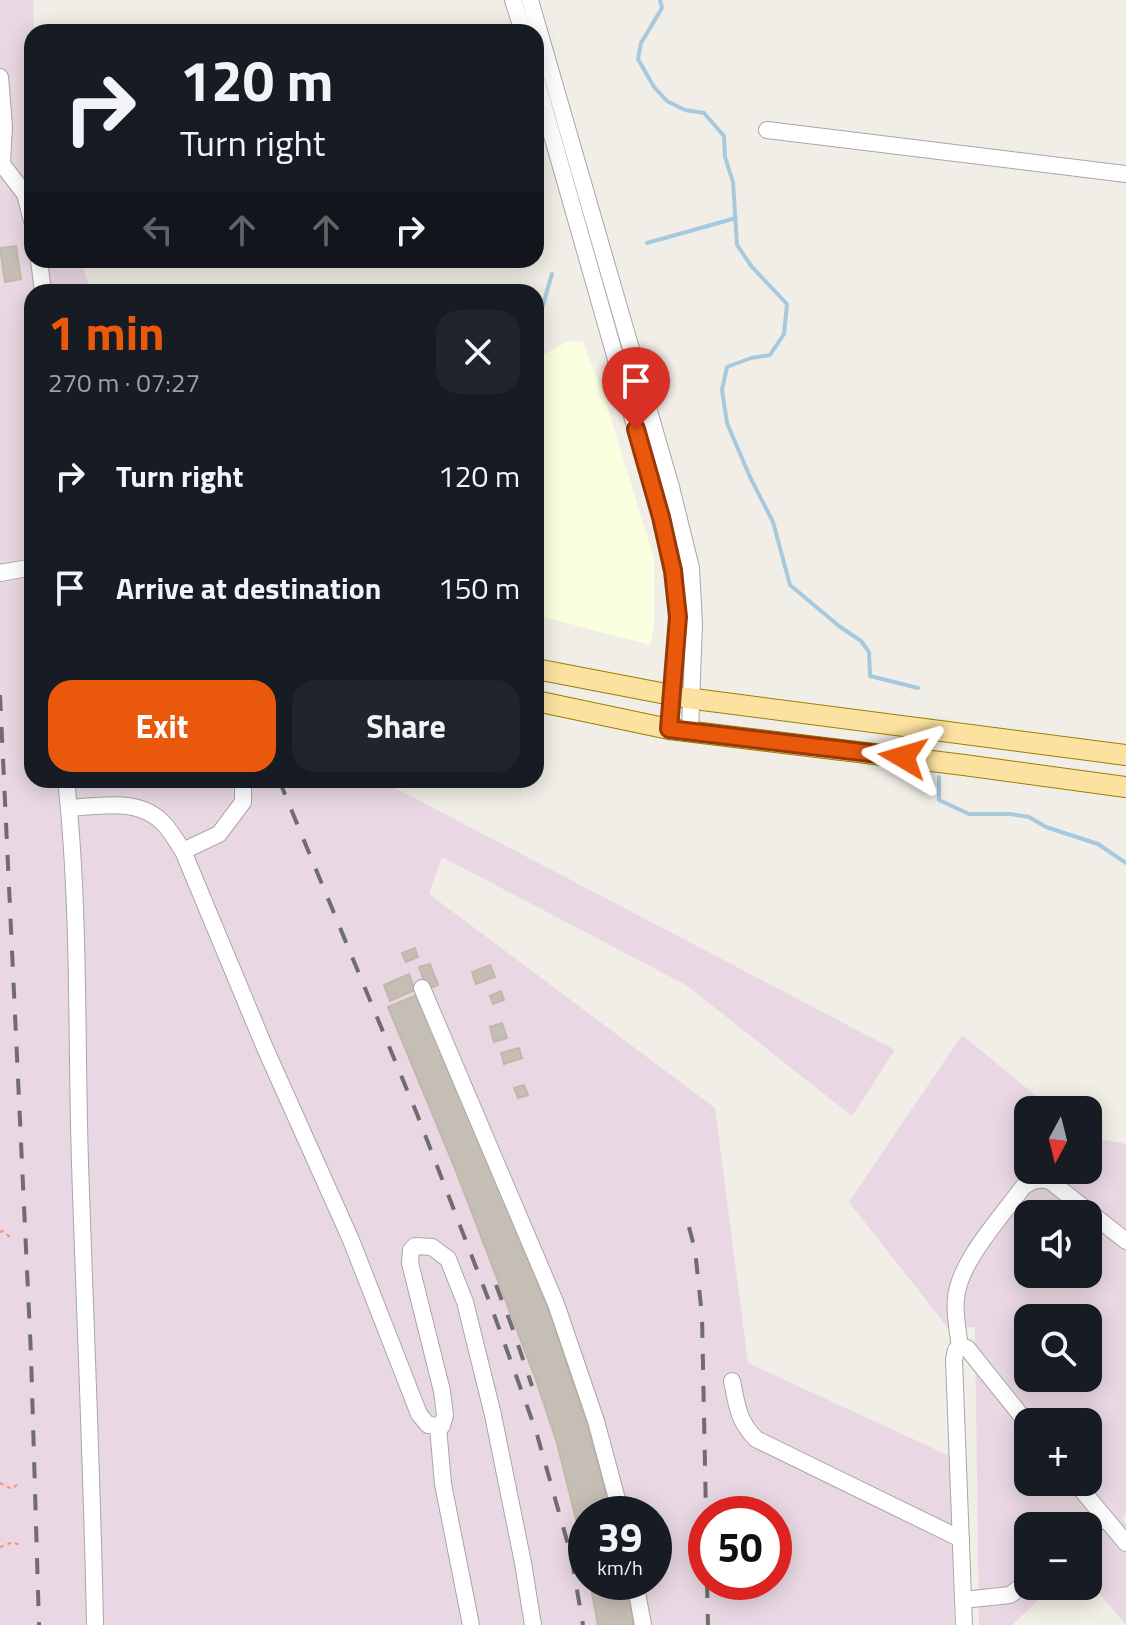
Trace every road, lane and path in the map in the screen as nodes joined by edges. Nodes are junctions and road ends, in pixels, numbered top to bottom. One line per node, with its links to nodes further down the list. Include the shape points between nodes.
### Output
1 (513, 0): 3 (street)
2 (530, 0): 4 (street)
3 (520, 24)
4 (537, 24)
5 (544, 48): 14 (street, via 691,568 694,624)
6 (0, 77): 10 (street, via 2,164)
7 (544, 107): 14 (street, via 661,517 678,617)
8 (767, 130): 9 (street)
9 (1126, 174)
10 (24, 193)
11 (24, 569): 12 (street)
12 (0, 573)
13 (544, 671): 14 (main road)
14 (682, 697): 16 (street); 17 (main road)
15 (544, 703): 16 (main road)
16 (680, 730): 18 (main road)
17 (1126, 755)
18 (1126, 787)
19 (67, 788): 21 (street)
20 (243, 788): 22 (street, via 243,802 219,834)
21 (69, 808): 22 (street, via 134,806 164,822); 43 (street)
22 (183, 851): 30 (street, via 351,1240 419,1414)
23 (422, 988): 33 (street, via 556,1304)
24 (0, 1232): 25 (path)
25 (11, 1238)
26 (1126, 1241): 27 (street, via 1050,1181 1033,1180 963,1272 955,1301)
27 (960, 1347): 29 (street, via 967,1348); 36 (street, via 954,1360)
28 (732, 1381): 36 (street, via 740,1418 756,1439)
29 (1015, 1408)
30 (438, 1427): 44 (street, via 443,1484); 45 (street, via 445,1415 442,1391 410,1263 415,1246 432,1247 448,1259 465,1302 493,1415)
31 (20, 1482): 32 (path, via 12,1489)
32 (0, 1483)
33 (616, 1496)
34 (1087, 1496): 35 (street)
35 (1104, 1517): 37 (street)
36 (961, 1539): 42 (street)
37 (1126, 1543)
38 (22, 1546): 39 (path, via 13,1542)
39 (0, 1547)
40 (1014, 1592): 42 (street)
41 (638, 1600): 46 (street)
42 (963, 1600): 47 (street)
43 (95, 1625)
44 (471, 1625)
45 (533, 1625)
46 (643, 1625)
47 (964, 1625)

